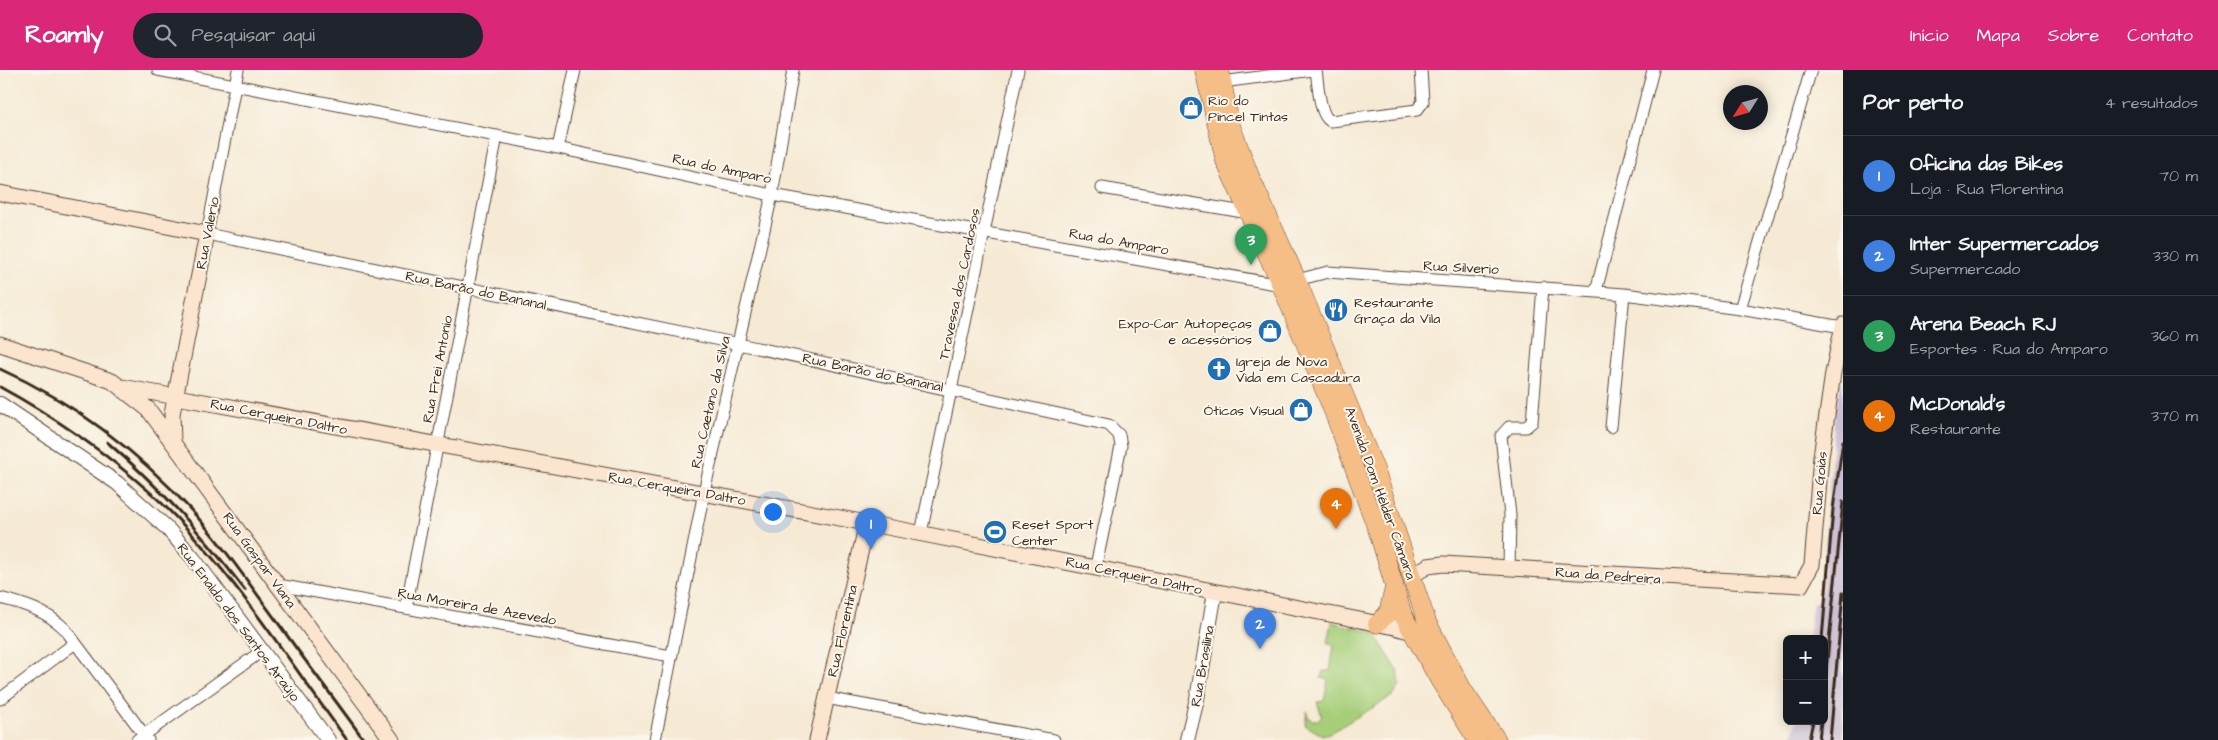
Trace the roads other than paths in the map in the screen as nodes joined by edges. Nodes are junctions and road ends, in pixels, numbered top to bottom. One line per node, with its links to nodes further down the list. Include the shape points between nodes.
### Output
1 (158, 70): 12 (street, Rua do Amparo)
2 (238, 70): 12 (street, Rua Valerio)
3 (574, 70): 14 (street)
4 (793, 70): 17 (street, Rua Caetano da Silva)
5 (1018, 70): 19 (street, Travessa dos Cardosos)
6 (1204, 70): 18 (main road, Avenida Dom Hélder Câmara, via 1221,147)
7 (1315, 70): 8 (street, via 1323,113 1331,121 1417,110 1423,102); 11 (street)
8 (1421, 70)
9 (1653, 70): 24 (street)
10 (1811, 70): 26 (street)
11 (1221, 76): 21 (main road, Avenida Dom Hélder Câmara, via 1230,123)
12 (235, 86): 13 (street, Rua do Amparo); 20 (street, Rua Valerio)
13 (497, 136): 14 (street, Rua do Amparo); 23 (street, Rua Frei Antonio)
14 (558, 148): 17 (street, Rua do Amparo)
15 (1102, 188): 18 (street)
16 (0, 193): 20 (main road, Rua Barão do Bananal)
17 (772, 195): 19 (street, Rua do Amparo); 29 (street, Rua Caetano da Silva)
18 (1249, 213): 21 (main road, Avenida Dom Hélder Câmara)
19 (985, 232): 21 (street, Rua do Amparo); 31 (street, Travessa dos Cardosos)
20 (207, 234): 23 (street, Rua Barão do Bananal); 32 (main road, Rua Valerio)
21 (1289, 283): 22 (street, Rua Silverio, via 1328,272); 42 (main road, Avenida Dom Hélder Câmara, via 1374,469); 45 (main road, Avenida Dom Hélder Câmara, via 1378,532)
22 (1543, 287): 24 (street, Rua Silverio); 41 (street, via 1532,422 1526,427 1508,427 1501,436 1510,514)
23 (468, 288): 29 (street, Rua Barão do Bananal); 36 (street, Rua Frei Antonio)
24 (1596, 291): 25 (street, Rua Silverio)
25 (1624, 294): 26 (street, Rua Silverio); 34 (street)
26 (1740, 309): 27 (street, Rua Silverio)
27 (1843, 326): 43 (main road, Rua Goiás, via 1820,457 1812,565)
28 (0, 344): 30 (main road, via 101,376)
29 (739, 344): 31 (street, Rua Barão do Bananal); 37 (street, Rua Caetano da Silva)
30 (122, 387): 32 (main road, Rua Cerqueira Daltro); 35 (main road, Rua Gaspar Viana, via 154,415)
31 (952, 389): 39 (street, Travessa dos Cardosos); 40 (street, Rua Barão do Bananal, via 1114,427 1121,441 1120,454)
32 (177, 396): 35 (main road, via 171,424); 36 (main road, Rua Cerqueira Daltro)
33 (0, 404): 53 (street, Rua Enaldo dos Santos Araújo, via 117,483 167,528)
34 (1611, 427)
35 (172, 441): 44 (main road, Rua Gaspar Viana)
36 (437, 445): 37 (main road, Rua Cerqueira Daltro); 48 (street, Rua Frei Antonio)
37 (704, 492): 38 (main road, Rua Cerqueira Daltro); 54 (street, Rua Caetano da Silva)
38 (867, 522): 39 (main road, Rua Cerqueira Daltro); 55 (main road, Rua Florentina)
39 (921, 533): 40 (main road, Rua Cerqueira Daltro)
40 (1096, 566): 46 (main road, Rua Cerqueira Daltro)
41 (1509, 569): 42 (main road, Rua da Pedreira, via 1434,565); 43 (main road, Rua da Pedreira, via 1794,586)
42 (1411, 576): 52 (main road, Avenida Dom Hélder Câmara)
43 (1805, 580)
44 (278, 585): 48 (street, Rua Moreira de Azevedo); 59 (main road, Rua Gaspar Viana)
45 (1394, 588): 49 (main road, via 1388,614); 50 (main road, Avenida Dom Hélder Câmara)
46 (1214, 592): 49 (main road, Rua Cerqueira Daltro); 63 (street, Rua Brasilina)
47 (0, 598): 51 (street, via 54,618)
48 (406, 608): 54 (street, Rua Moreira de Azevedo)
49 (1378, 624): 50 (main road, Rua Cerqueira Daltro)
50 (1410, 631): 52 (main road, Rua Cerqueira Daltro); 64 (main road, Avenida Dom Hélder Câmara)
51 (75, 643): 56 (street); 57 (street)
52 (1438, 644): 65 (main road, Avenida Dom Hélder Câmara, via 1463,690)
53 (262, 651): 57 (street); 58 (street, Rua Enaldo dos Santos Araújo)
54 (671, 656): 60 (street, Rua Caetano da Silva)
55 (826, 698): 61 (main road, Rua Florentina); 62 (street)
56 (0, 699)
57 (143, 738)
58 (328, 740)
59 (392, 740)
60 (655, 740)
61 (817, 740)
62 (1054, 740)
63 (1187, 740)
64 (1477, 740)
65 (1497, 740)

